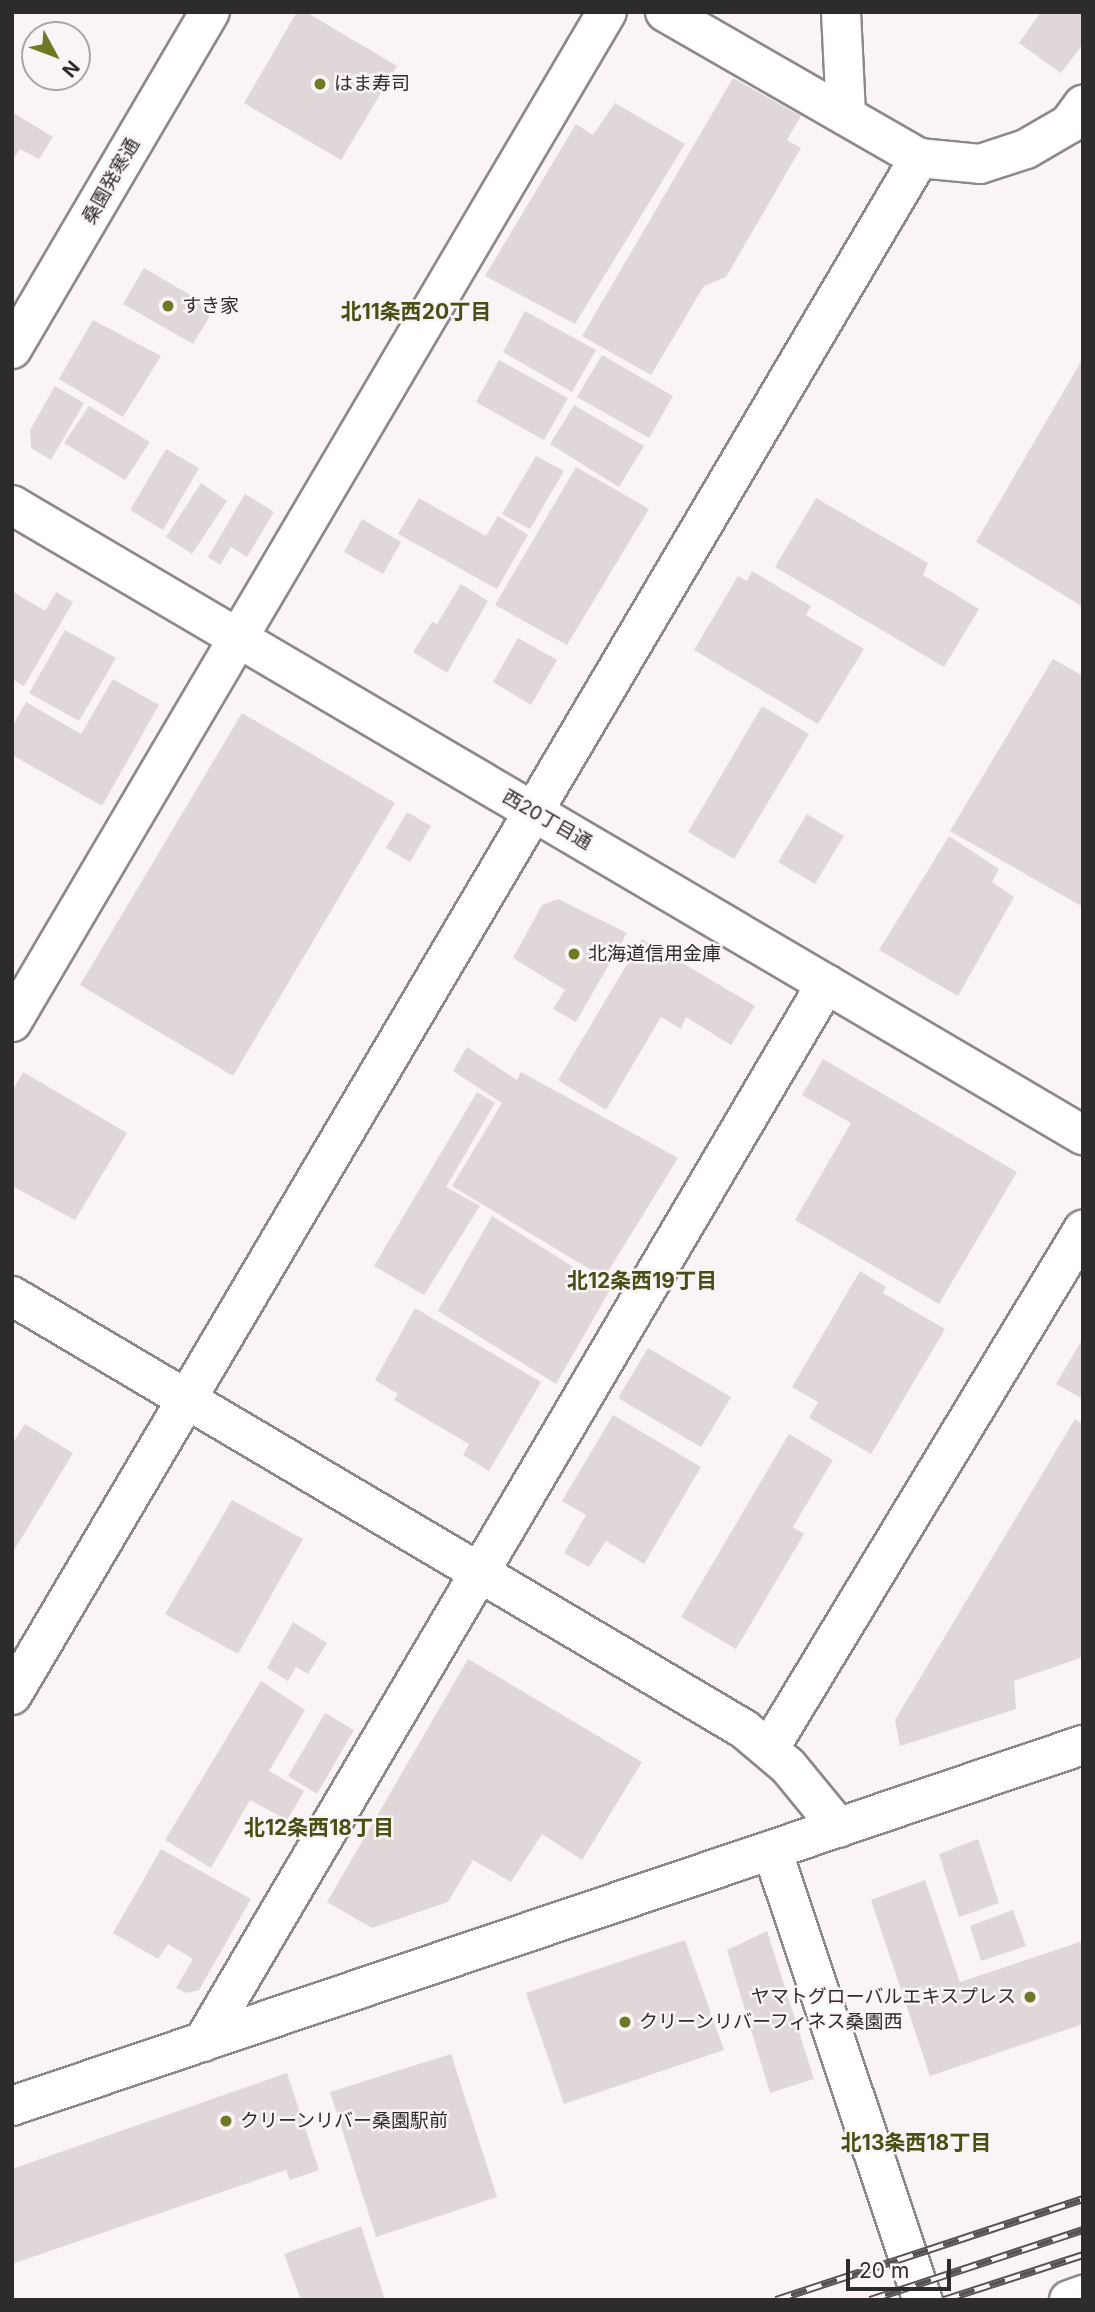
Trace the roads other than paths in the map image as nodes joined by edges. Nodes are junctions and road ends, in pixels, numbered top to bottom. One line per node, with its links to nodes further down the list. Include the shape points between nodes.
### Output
1 (210, 12): 8 (street, 桑園発寒通)
2 (607, 12): 10 (street)
3 (665, 12): 6 (street)
4 (841, 12): 6 (street)
5 (1083, 105): 7 (street, via 1069,124 1026,149 980,164)
6 (846, 116): 7 (street)
7 (919, 158): 11 (street)
8 (12, 349)
9 (12, 505): 10 (street, 西20丁目通)
10 (238, 638): 11 (street, 西20丁目通); 13 (street)
11 (532, 811): 12 (street, 西20丁目通); 17 (street)
12 (826, 984): 14 (street, 西20丁目通); 18 (street)
13 (12, 1023)
14 (1083, 1135)
15 (1083, 1230): 21 (street)
16 (12, 1296): 17 (street)
17 (187, 1397): 18 (street); 19 (street)
18 (477, 1570): 21 (street, via 744,1729); 24 (street)
19 (12, 1695)
20 (1083, 1745): 22 (street)
21 (769, 1749): 22 (street)
22 (839, 1828): 23 (street)
23 (772, 1850): 24 (street); 27 (street)
24 (203, 2042): 25 (street)
25 (18, 2099)
26 (1083, 2295): 28 (street)
27 (923, 2300)
28 (1069, 2300)

